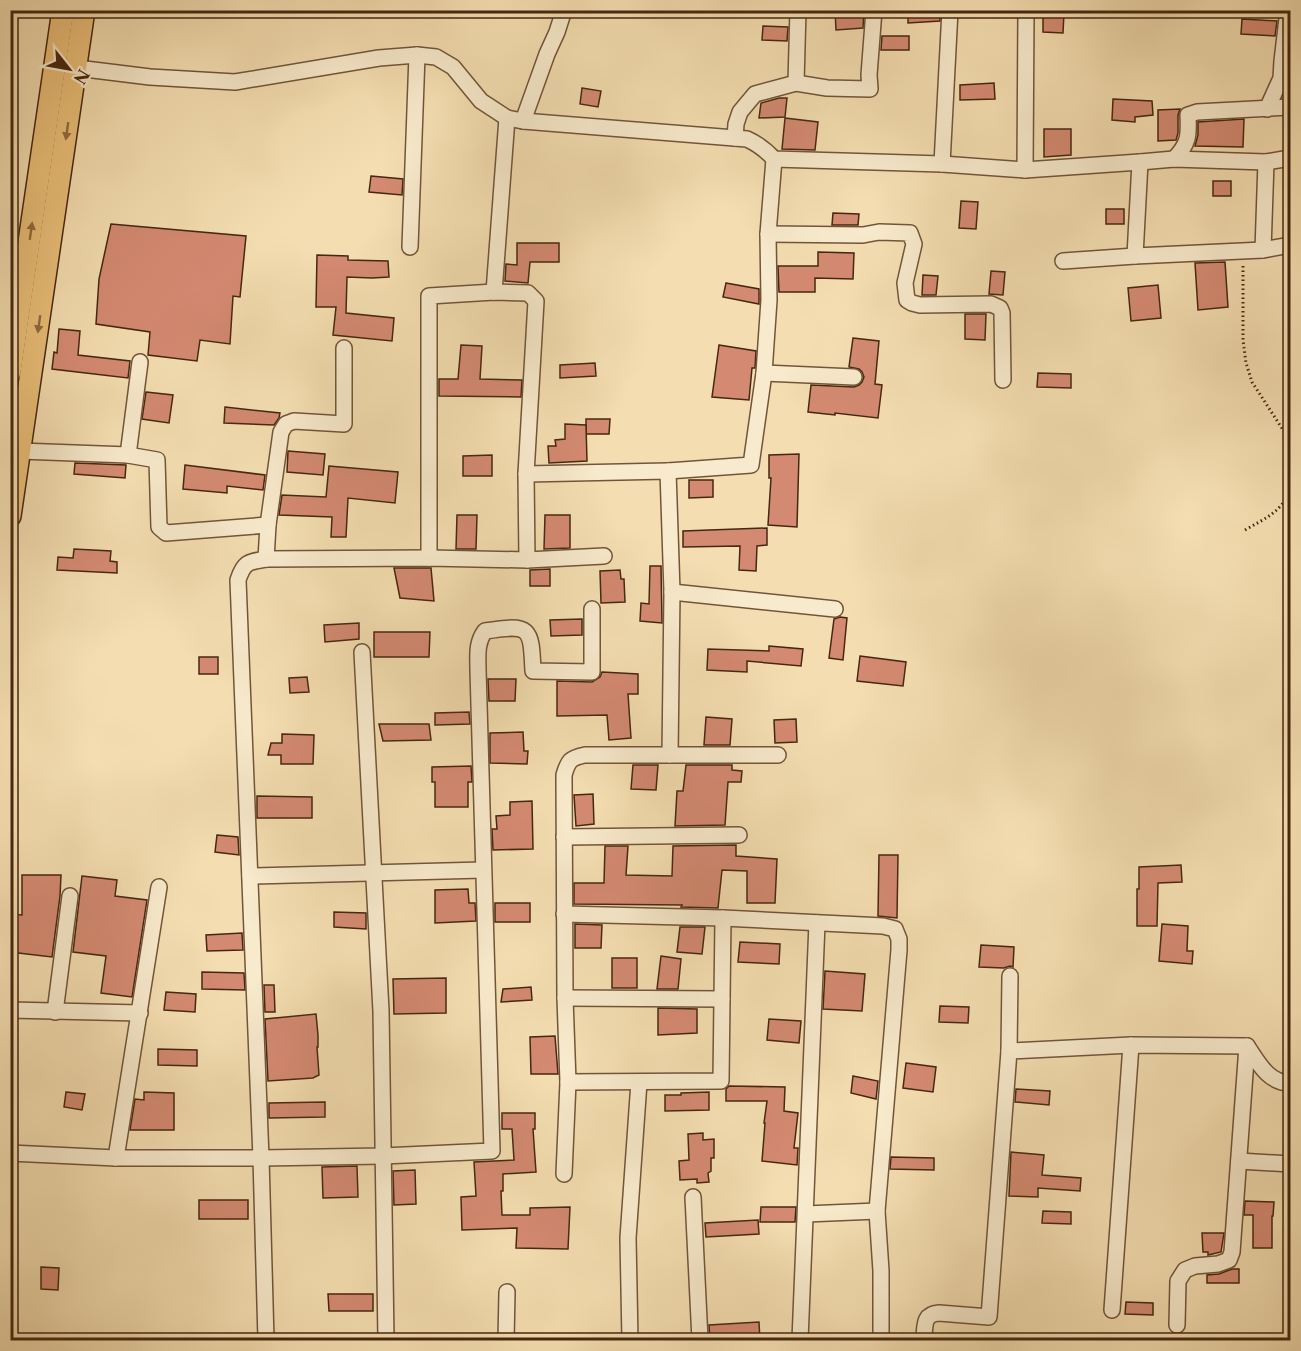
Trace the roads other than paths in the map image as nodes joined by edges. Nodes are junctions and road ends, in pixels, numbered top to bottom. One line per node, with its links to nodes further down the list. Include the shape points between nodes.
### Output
1 (63, 10): 33 (highway, one-way to 1)
2 (84, 10): 10 (highway)
3 (564, 10): 15 (street)
4 (798, 10): 11 (street)
5 (874, 10): 11 (street, via 870,89)
6 (950, 10): 22 (street)
7 (1026, 10): 23 (street)
8 (1288, 10): 13 (street, via 1281,78)
9 (417, 55): 10 (street, via 235,82); 14 (street, via 436,57 453,67 481,101); 26 (street)
10 (77, 68): 37 (highway, one-way to 37)
11 (796, 83): 16 (street, via 755,94 740,112)
12 (1290, 107): 13 (street)
13 (1267, 109): 19 (street, via 1188,115 1189,135)
14 (507, 118): 15 (street); 30 (street)
15 (523, 121): 16 (street)
16 (735, 138): 18 (street, via 758,144)
17 (1290, 158): 21 (street)
18 (774, 159): 22 (street); 24 (street)
19 (1174, 159): 20 (street); 21 (street)
20 (1140, 162): 23 (street); 28 (street)
21 (1266, 162): 27 (street)
22 (942, 164): 23 (street)
23 (1025, 170)
24 (768, 234): 34 (street, via 770,300); 36 (street, via 910,233 914,244 905,283 907,300 920,305 991,304 1000,308)
25 (1290, 244): 27 (street)
26 (410, 247)
27 (1263, 250): 28 (street)
28 (1135, 256): 29 (street)
29 (1063, 261)
30 (494, 292): 40 (street, via 528,293 536,301); 44 (street, via 429,296)
31 (344, 348): 42 (street, via 344,424 286,424 281,432)
32 (140, 362): 38 (street)
33 (10, 372)
34 (764, 373): 35 (street); 39 (street, via 751,465)
35 (854, 377)
36 (1003, 380)
37 (20, 451): 38 (street); 41 (highway)
38 (128, 455): 42 (street, via 157,460 159,527 166,534)
39 (668, 471): 40 (street); 47 (street)
40 (526, 474): 46 (street)
41 (10, 516)
42 (268, 525): 45 (street)
43 (604, 556): 46 (street)
44 (429, 558): 45 (street); 46 (street)
45 (266, 559): 57 (street, via 250,562 242,568 238,580)
46 (527, 560)
47 (672, 592): 49 (street); 51 (street)
48 (592, 609): 55 (street, via 592,672 533,671 530,636 523,630 512,627 485,631 480,638)
49 (835, 609)
50 (362, 652): 56 (street)
51 (670, 755): 52 (street); 54 (street, via 575,757 567,764 564,775)
52 (778, 755)
53 (739, 835): 54 (street)
54 (564, 837): 60 (street)
55 (483, 870): 56 (street); 76 (street, via 492,1151)
56 (374, 872): 57 (street); 76 (street)
57 (250, 876): 78 (street)
58 (159, 887): 68 (street)
59 (70, 896): 67 (street)
60 (564, 914): 61 (street); 64 (street)
61 (723, 918): 62 (street); 65 (street)
62 (817, 923): 83 (street, via 883,926 895,929 899,939); 84 (street)
63 (1010, 976): 71 (street)
64 (565, 998): 65 (street); 72 (street)
65 (722, 999): 73 (street, via 721,1081)
66 (10, 1010): 67 (street)
67 (55, 1012): 68 (street)
68 (140, 1012): 77 (street)
69 (1131, 1045): 70 (street); 71 (street); 86 (street)
70 (1247, 1046): 74 (street, via 1266,1074); 79 (street)
71 (1009, 1051): 88 (street, via 989,1317 932,1313 927,1317)
72 (568, 1082): 73 (street); 81 (street)
73 (639, 1082): 92 (street, via 628,1238)
74 (1290, 1083)
75 (10, 1153): 77 (street)
76 (383, 1156): 78 (street); 90 (street)
77 (116, 1158): 78 (street)
78 (261, 1158): 89 (street)
79 (1239, 1161): 80 (street); 87 (street, via 1232,1252 1228,1260 1218,1264 1185,1270 1178,1281)
80 (1290, 1164)
81 (564, 1174)
82 (693, 1197): 93 (street)
83 (877, 1211): 84 (street); 95 (street)
84 (806, 1214): 94 (street)
85 (507, 1292): 91 (street)
86 (1112, 1310)
87 (1177, 1325)
88 (924, 1337)
89 (266, 1341)
90 (386, 1341)
91 (506, 1341)
92 (630, 1341)
93 (700, 1341)
94 (800, 1341)
95 (881, 1341)

